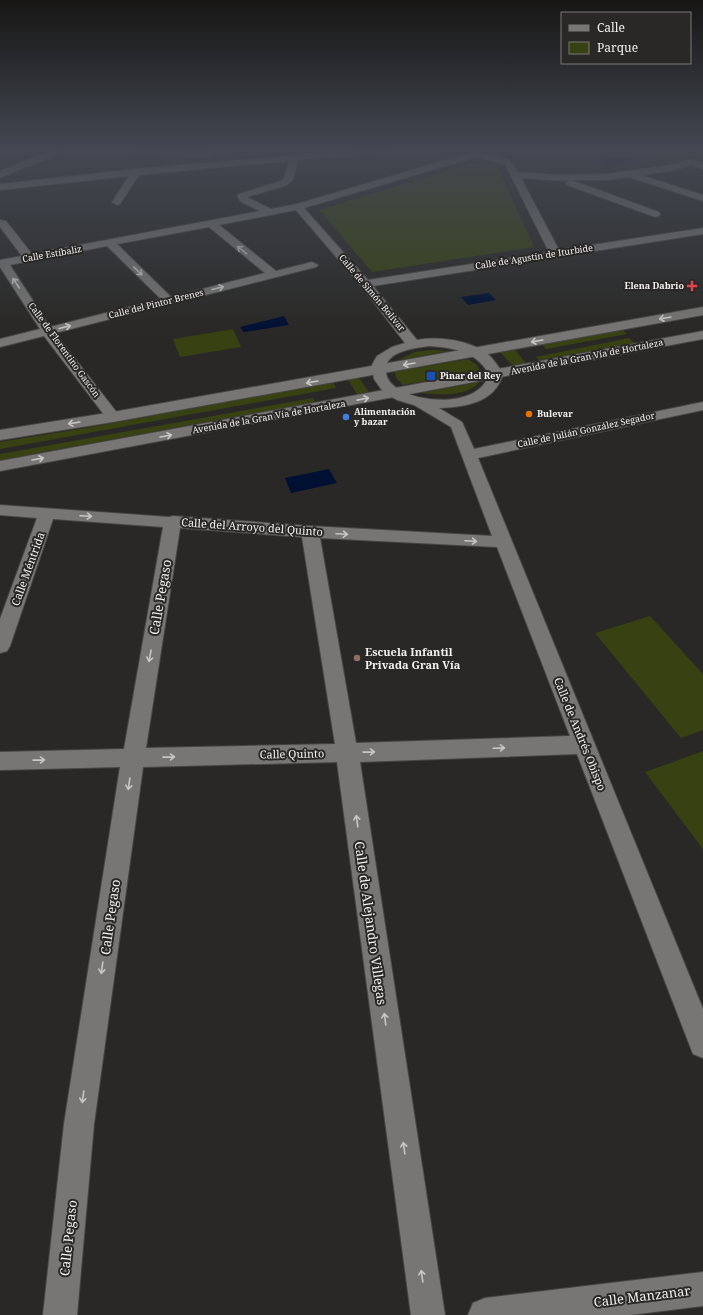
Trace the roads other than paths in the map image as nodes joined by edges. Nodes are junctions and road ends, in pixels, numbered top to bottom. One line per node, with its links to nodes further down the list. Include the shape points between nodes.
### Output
1 (266, 210): 6 (street)
2 (278, 210): 6 (street, Calle Estíbaliz)
3 (301, 210): 19 (street, Calle de Simón Bolívar)
4 (533, 210): 14 (street)
5 (645, 210): 7 (street)
6 (269, 212): 9 (street, Calle Estíbaliz)
7 (655, 214)
8 (1, 223): 15 (street)
9 (210, 223): 12 (street, Calle Estíbaliz); 18 (street, one-way to 9)
10 (703, 230): 11 (street, Calle de Agustín de Iturbide)
11 (686, 233): 13 (street); 14 (street, Calle de Agustín de Iturbide)
12 (110, 243): 15 (street, Calle Estíbaliz); 20 (street, one-way to 20)
13 (703, 243)
14 (555, 254): 19 (street, Calle de Agustín de Iturbide)
15 (29, 257): 16 (street, Calle Estíbaliz)
16 (1, 263): 22 (street, Calle de Florentino Gascón, one-way to 16)
17 (312, 265): 18 (street, Calle del Pintor Brenes)
18 (272, 274): 20 (street, Calle del Pintor Brenes, one-way to 18)
19 (365, 284): 25 (street, Calle de Simón Bolívar)
20 (168, 300): 22 (street, Calle del Pintor Brenes, one-way to 20)
21 (703, 311): 26 (main road, one-way to 26)
22 (47, 331): 24 (street, Calle del Pintor Brenes); 33 (street, Calle de Florentino Gascón)
23 (703, 335): 28 (main road, Avenida de la Gran Vía de Hortaleza)
24 (0, 343)
25 (413, 344): 26 (street, via 446,343); 27 (street, via 391,352 380,362)
26 (476, 352): 27 (main road, one-way to 27); 28 (street, via 485,357)
27 (378, 369): 29 (street, via 380,378); 33 (main road, one-way to 33)
28 (496, 374): 29 (main road, Avenida de la Gran Vía de Hortaleza); 30 (street, via 490,388)
29 (394, 393): 31 (street); 37 (main road, Avenida de la Gran Vía de Hortaleza, one-way to 29)
30 (475, 398): 31 (street, via 460,403 442,404); 34 (street)
31 (418, 401): 34 (street)
32 (703, 406): 36 (street, Calle de Julián González Segador)
33 (113, 417): 35 (main road, one-way to 35)
34 (457, 425): 36 (street, Calle de Andrés Obispo)
35 (0, 435)
36 (470, 455): 42 (street, Calle de Andrés Obispo)
37 (0, 466)
38 (0, 510): 39 (street, Calle del Arroyo del Quinto)
39 (47, 514): 40 (street, Calle del Arroyo del Quinto, one-way to 40); 43 (street, Calle Méntrida)
40 (173, 521): 41 (street, Calle del Arroyo del Quinto); 46 (street, Calle Pegaso, one-way to 46)
41 (310, 532): 42 (street, Calle del Arroyo del Quinto, one-way to 42); 45 (street, Calle de Alejandro Villegas)
42 (503, 542): 44 (street, Calle de Andrés Obispo)
43 (0, 646)
44 (584, 745): 45 (street, Calle Quinto, one-way to 44); 48 (street, Calle de Andrés Obispo)
45 (347, 752): 46 (street, Calle Quinto, one-way to 45); 51 (street, Calle de Alejandro Villegas, one-way to 45)
46 (133, 758): 47 (street, Calle Quinto, one-way to 46); 50 (street, Calle Pegaso, one-way to 50, via 79,1124)
47 (0, 761)
48 (703, 1044)
49 (703, 1289): 52 (street, Calle Manzanar)
50 (60, 1315)
51 (428, 1315)
52 (485, 1315)

